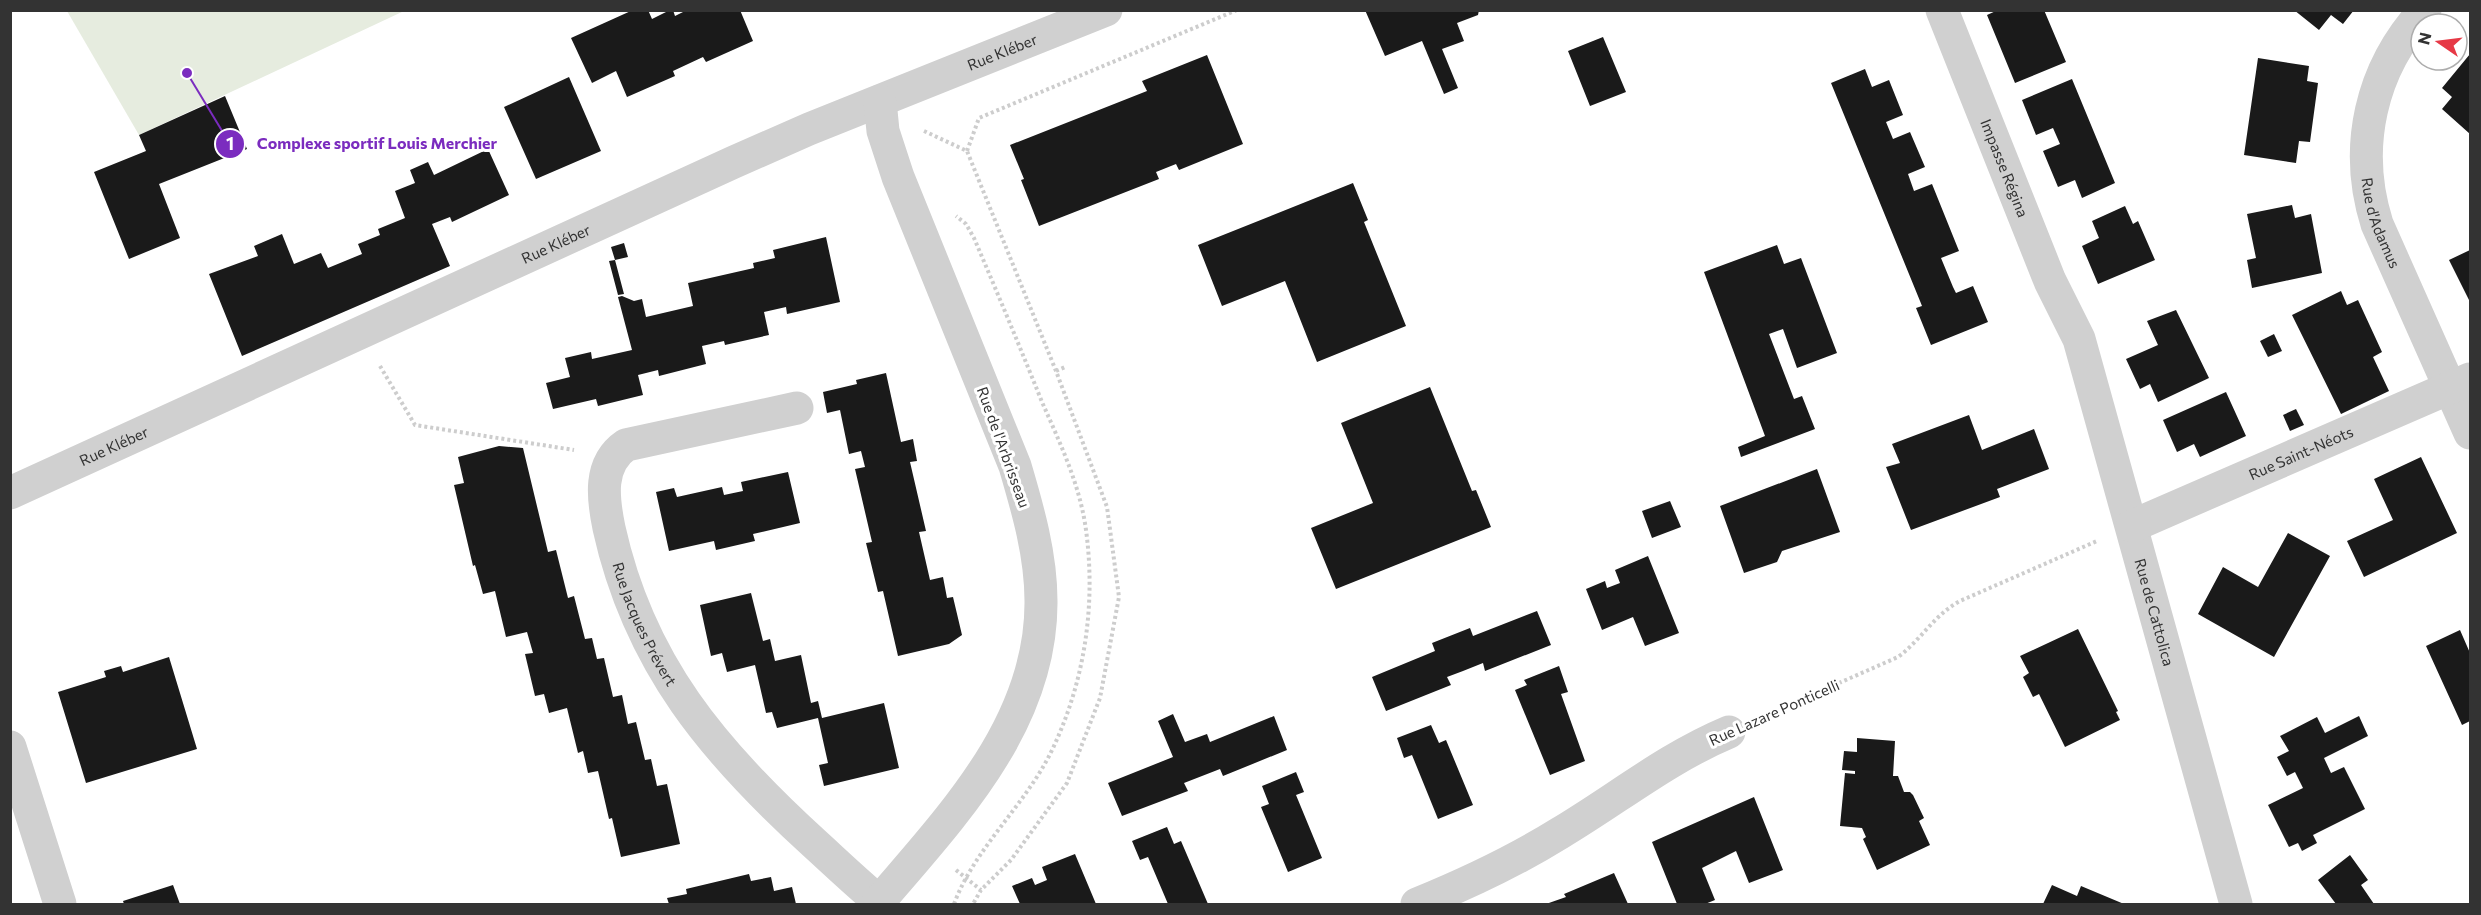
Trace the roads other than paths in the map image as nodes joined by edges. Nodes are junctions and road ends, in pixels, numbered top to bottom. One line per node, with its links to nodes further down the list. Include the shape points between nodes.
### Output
1 (1106, 10): 4 (street, Rue Kléber)
2 (1942, 10): 5 (street, Impasse Régina, via 2050,281)
3 (2425, 10): 6 (street, Rue d'Adamus, via 2405,35 2379,84 2370,112 2365,171 2377,224)
4 (880, 101): 9 (street, Rue Kléber, via 734,162); 14 (street, Rue de l'Arbrisseau, via 884,131 898,177 1015,466 1037,554 1041,602 1028,682 1010,728 986,770)
5 (2072, 322): 10 (street, Rue de Cattolica)
6 (2460, 384): 8 (street, Rue d'Adamus); 10 (street, Rue Saint-Néots)
7 (797, 408): 14 (street, Rue Jacques Prévert, via 626,445 612,456 605,476 613,546 646,639 694,716 735,766)
8 (2470, 433)
9 (10, 493)
10 (2132, 526): 16 (street, Rue de Cattolica)
11 (1729, 732): 15 (street, Rue Lazare Ponticelli, via 1644,777 1560,834 1496,869)
12 (10, 747): 13 (street)
13 (60, 904)
14 (880, 904)
15 (1417, 904)
16 (2236, 904)

